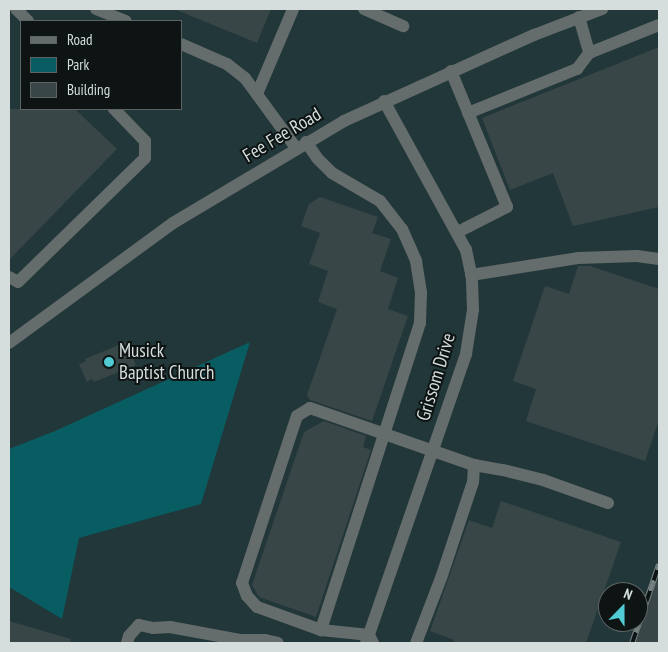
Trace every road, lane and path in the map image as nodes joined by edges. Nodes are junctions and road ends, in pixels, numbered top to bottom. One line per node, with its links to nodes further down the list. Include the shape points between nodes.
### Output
1 (16, 9): 7 (street)
2 (96, 9): 8 (street)
3 (293, 9): 14 (street)
4 (364, 9): 10 (street)
5 (602, 9): 6 (street, Fee Fee Road)
6 (579, 17): 12 (street); 13 (street, Fee Fee Road)
7 (27, 20)
8 (124, 20)
9 (659, 25): 12 (street)
10 (403, 26)
11 (182, 44): 14 (street, via 227,64 246,78)
12 (590, 53): 17 (street, via 577,70)
13 (451, 71): 15 (street, Fee Fee Road); 17 (street)
14 (256, 94): 18 (street)
15 (384, 101): 18 (street, Fee Fee Road); 19 (street, Grissom Drive)
16 (115, 110): 22 (street, via 145,141 146,158 18,282)
17 (468, 113): 19 (street, via 507,207)
18 (301, 145): 23 (street, Fee Fee Road, via 173,223); 24 (street, via 332,173 380,202 402,229 416,261 421,293 420,322)
19 (458, 232): 21 (street, Grissom Drive, via 466,250)
20 (659, 259): 21 (street, via 637,256 578,258)
21 (471, 276): 25 (street, Grissom Drive, via 473,310 466,354)
22 (9, 277)
23 (9, 343)
24 (385, 435): 25 (street); 28 (street); 28 (street, via 310,408 296,416 242,583 247,596 257,607)
25 (432, 451): 26 (street); 30 (street, Grissom Drive)
26 (474, 465): 27 (street, via 543,480); 29 (street, via 469,491)
27 (608, 503)
28 (321, 630): 30 (street)
29 (418, 640)
30 (369, 641)
31 (127, 643): 32 (street, via 139,625 152,628 170,626 240,640)
32 (278, 643)

